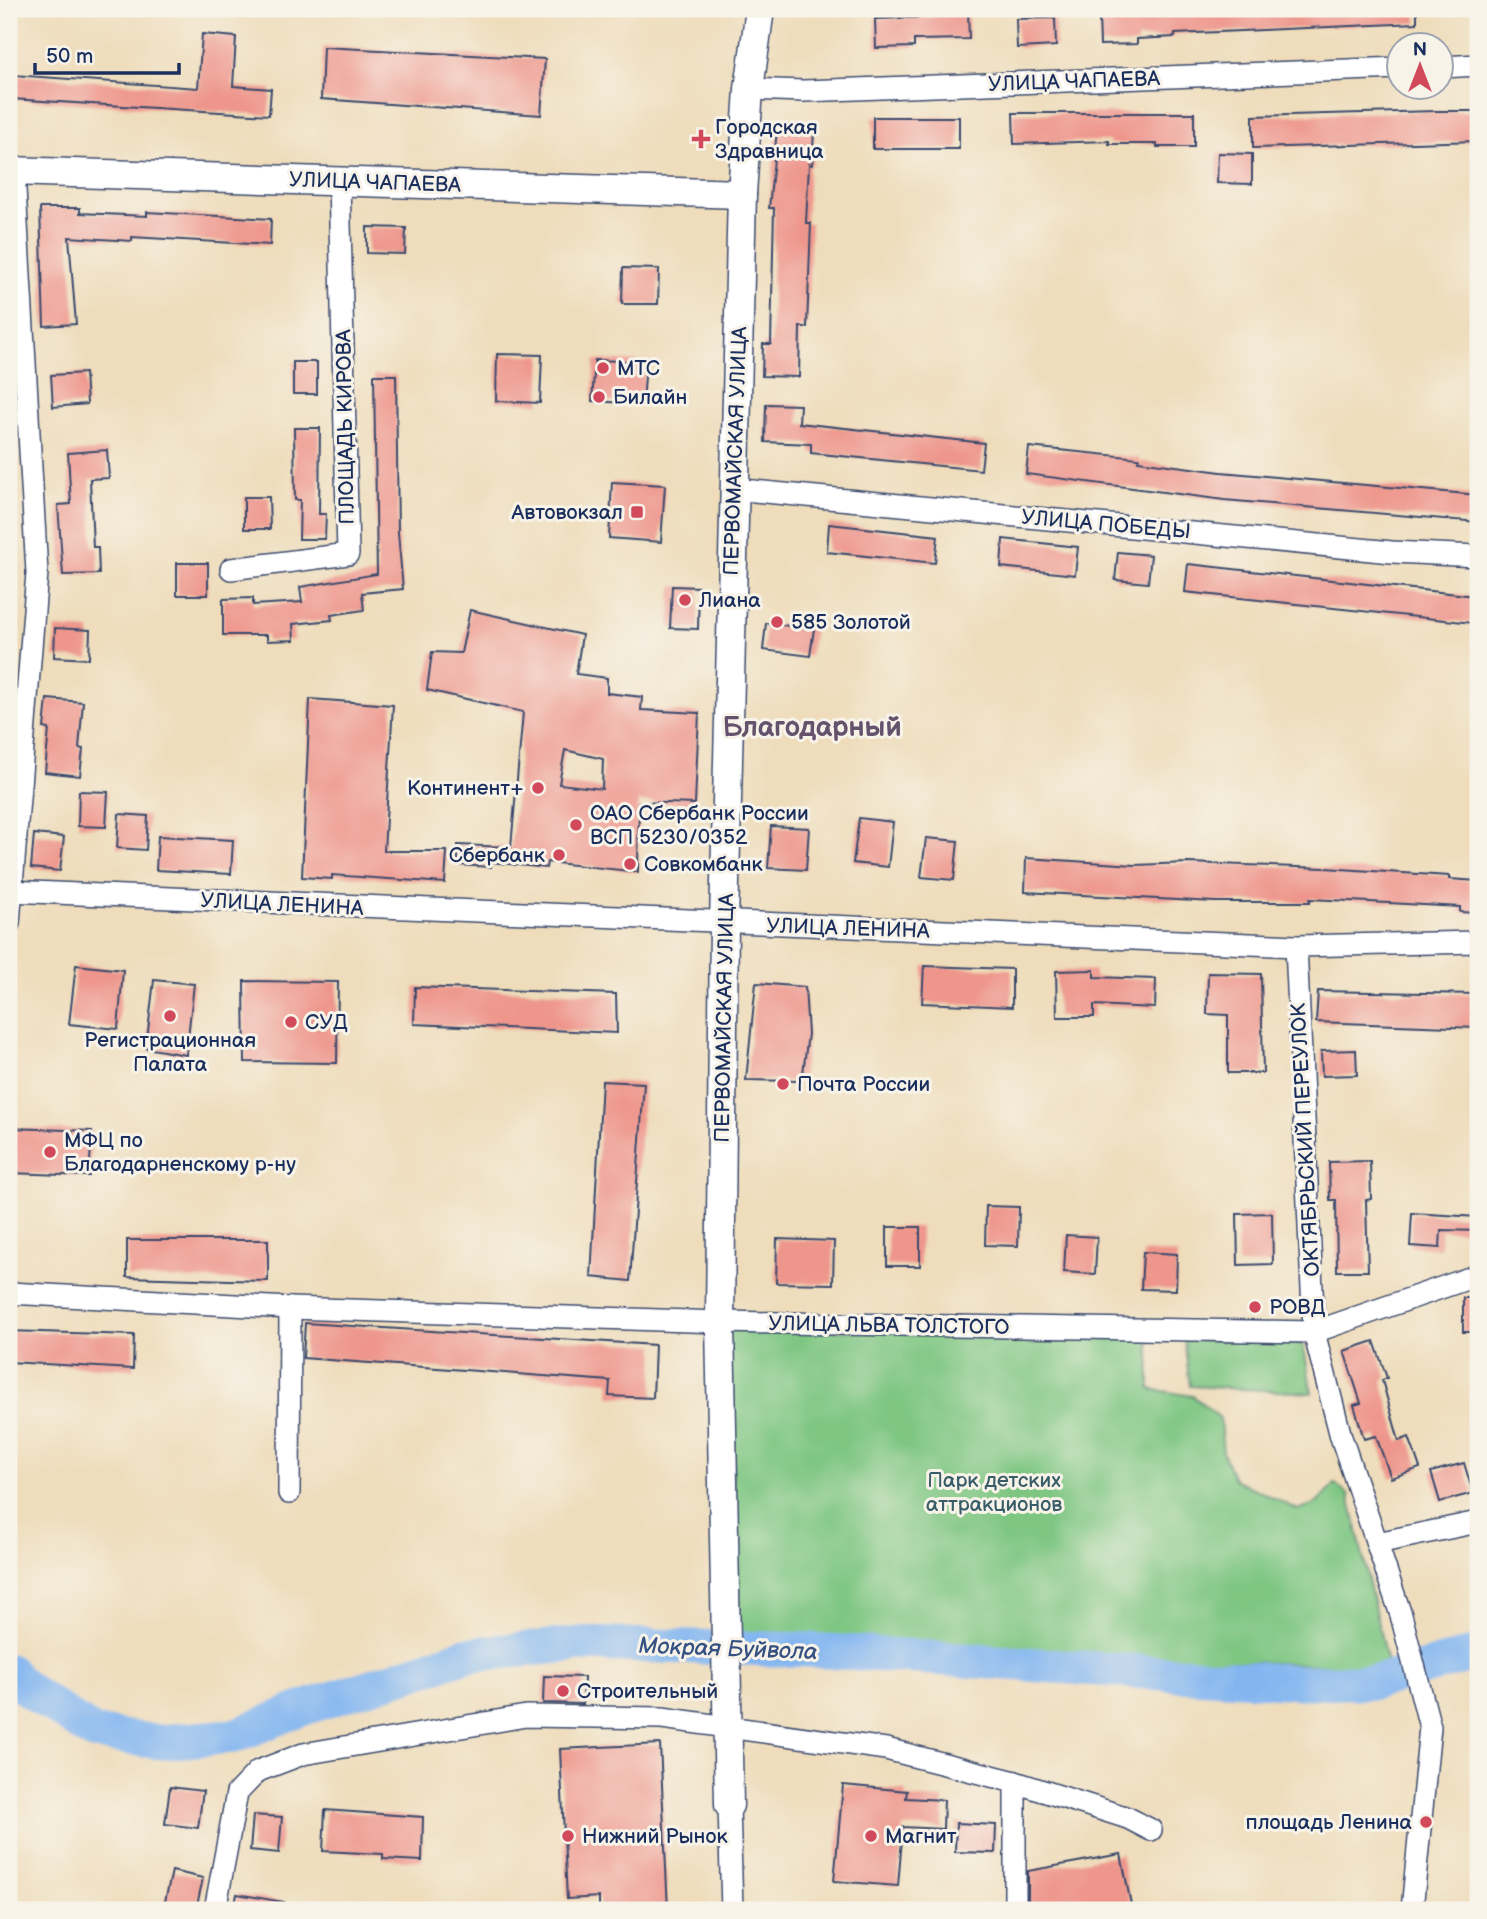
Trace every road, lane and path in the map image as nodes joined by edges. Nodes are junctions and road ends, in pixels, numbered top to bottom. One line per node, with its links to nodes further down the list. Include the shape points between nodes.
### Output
1 (760, 9): 5 (main road, ПЕРВОМАЙСКАЯ УЛИЦА)
2 (1478, 65): 3 (street)
3 (1456, 66)
4 (1386, 69): 5 (street, УЛИЦА ЧАПАЕВА, via 804,91)
5 (748, 89): 8 (main road, ПЕРВОМАЙСКАЯ УЛИЦА)
6 (10, 169): 7 (main road, УЛИЦА ЧАПАЕВА); 12 (street, via 37,573)
7 (339, 181): 8 (main road, УЛИЦА ЧАПАЕВА); 11 (street, ПЛОЩАДЬ КИРОВА, via 348,554)
8 (742, 194): 9 (main road, ПЕРВОМАЙСКАЯ УЛИЦА)
9 (733, 489): 10 (street, УЛИЦА ПОБЕДЫ, via 1392,552); 14 (main road, ПЕРВОМАЙСКАЯ УЛИЦА)
10 (1478, 556)
11 (231, 569)
12 (10, 892): 13 (street); 14 (street, УЛИЦА ЛЕНИНА)
13 (9, 923)
14 (724, 923): 16 (street, УЛИЦА ЛЕНИНА); 20 (main road, ПЕРВОМАЙСКАЯ УЛИЦА)
15 (1478, 942): 16 (street, УЛИЦА ЛЕНИНА)
16 (1296, 946): 21 (street, ОКТЯБРЬСКИЙ ПЕРЕУЛОК)
17 (1478, 1275): 21 (street, УЛИЦА ЛЬВА ТОЛСТОГО)
18 (9, 1293): 19 (street, УЛИЦА ЛЬВА ТОЛСТОГО)
19 (290, 1308): 20 (street, УЛИЦА ЛЬВА ТОЛСТОГО); 22 (street)
20 (720, 1322): 21 (street, УЛИЦА ЛЬВА ТОЛСТОГО); 25 (main road, ПЕРВОМАЙСКАЯ УЛИЦА)
21 (1314, 1332): 24 (street, ОКТЯБРЬСКИЙ ПЕРЕУЛОК, via 1341,1437)
22 (289, 1493)
23 (1478, 1522): 24 (street)
24 (1377, 1543): 32 (street, ОКТЯБРЬСКИЙ ПЕРЕУЛОК, via 1430,1727)
25 (727, 1728): 26 (street, via 886,1749); 27 (main road, ПЕРВОМАЙСКАЯ УЛИЦА); 29 (street, via 662,1718 526,1716 303,1754 258,1771 237,1793)
26 (1015, 1783): 28 (street, via 1128,1818); 31 (street)
27 (729, 1805): 30 (street)
28 (1151, 1830)
29 (215, 1910)
30 (732, 1910)
31 (1015, 1910)
32 (1412, 1910)

